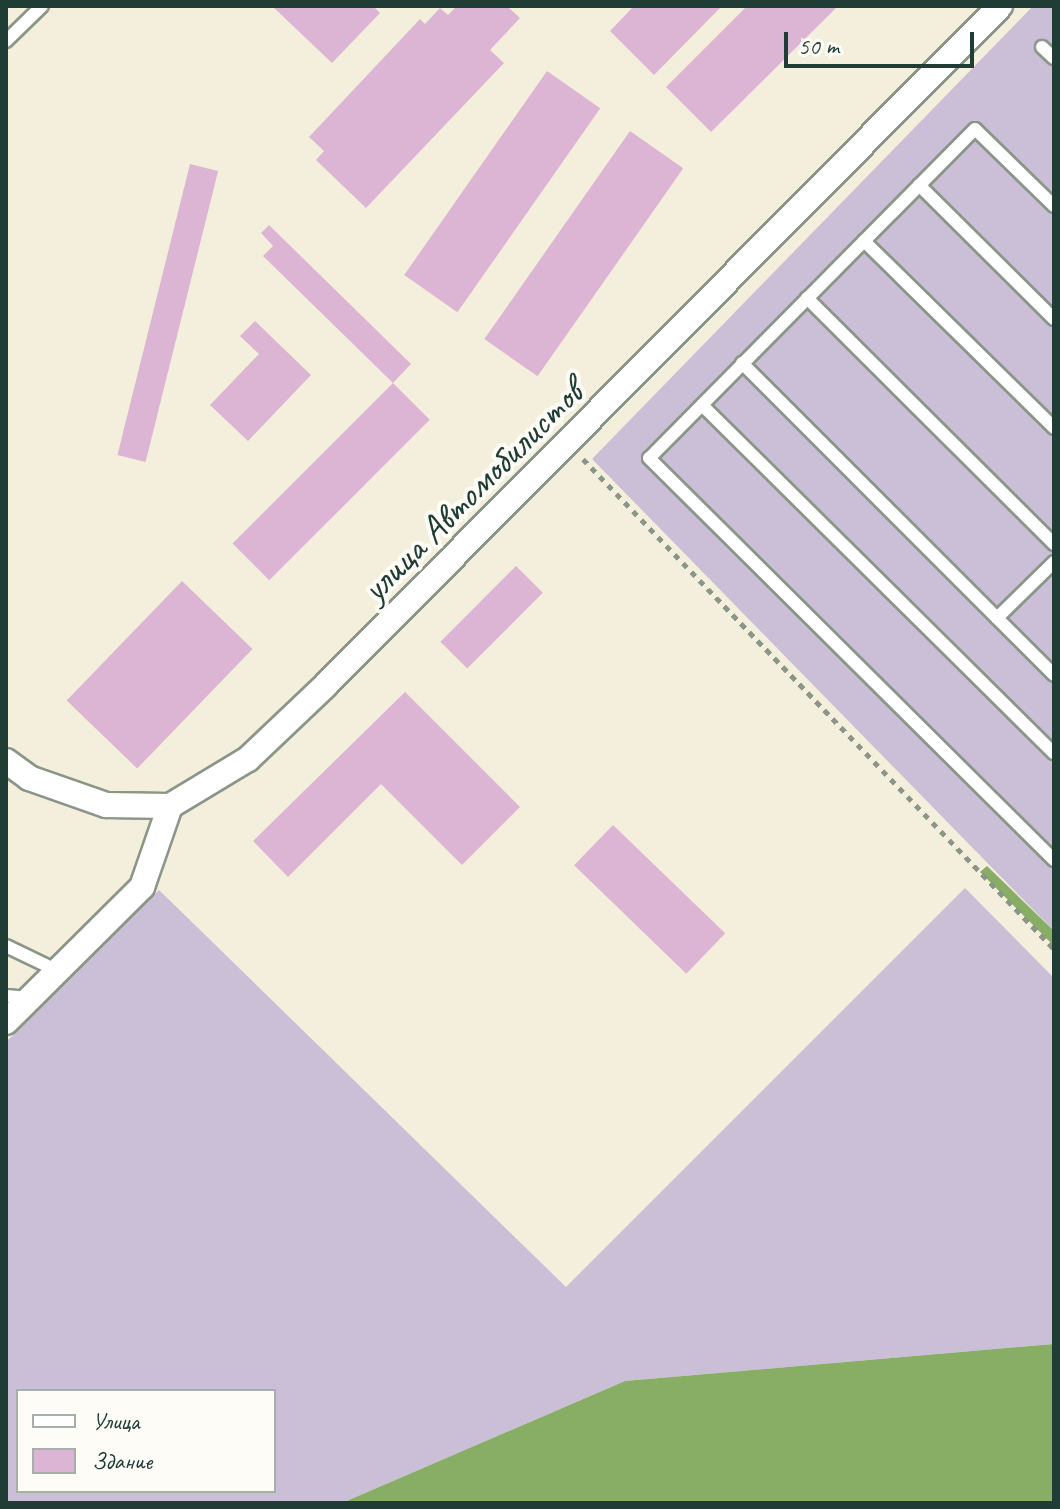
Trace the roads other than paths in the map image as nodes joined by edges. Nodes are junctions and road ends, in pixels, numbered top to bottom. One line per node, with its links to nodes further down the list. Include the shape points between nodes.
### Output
1 (42, 6): 3 (lane)
2 (1000, 6): 20 (street, улица Автомобилистов, via 570,446 248,759)
3 (6, 41)
4 (1042, 47): 5 (lane)
5 (1054, 58)
6 (919, 185): 7 (lane, via 975,129); 8 (lane); 10 (lane)
7 (1054, 206)
8 (864, 241): 9 (lane); 13 (lane)
9 (807, 298): 11 (lane); 14 (lane)
10 (1054, 319)
11 (742, 363): 12 (lane); 16 (lane)
12 (702, 405): 18 (lane); 21 (lane, via 649,458)
13 (1054, 428)
14 (1054, 544)
15 (1054, 562): 16 (lane)
16 (997, 618): 17 (lane)
17 (1054, 675)
18 (1054, 753)
19 (6, 761): 20 (street, via 29,778 106,805)
20 (170, 806): 23 (street, via 142,887)
21 (1054, 860)
22 (6, 946): 23 (lane)
23 (58, 971): 24 (street)
24 (18, 997): 25 (street)
25 (6, 1022)

